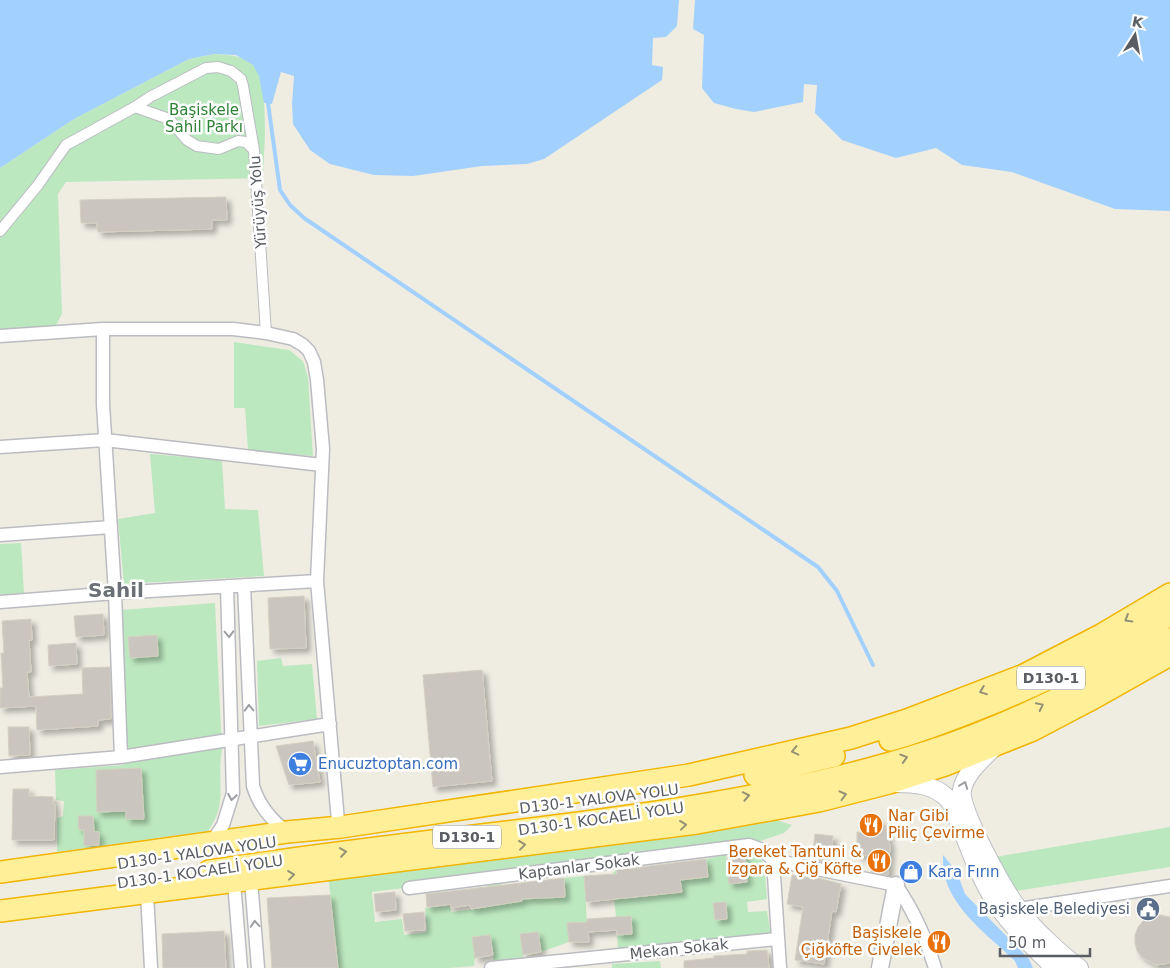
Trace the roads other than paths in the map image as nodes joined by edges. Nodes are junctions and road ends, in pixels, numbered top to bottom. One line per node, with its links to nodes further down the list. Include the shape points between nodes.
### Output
1 (135, 107): 2 (street, via 169,119 187,140 197,146 219,149 238,141 246,142); 2 (street, Yürüyüş Yolu, via 206,68 231,71 241,78); 3 (street, Yürüyüş Yolu, via 66,145)
2 (254, 150): 5 (street, Yürüyüş Yolu)
3 (0, 231)
4 (103, 329): 5 (street, via 233,329); 6 (street); 7 (street)
5 (266, 333): 9 (street, via 293,339 303,345 314,362)
6 (0, 336)
7 (106, 440): 8 (street); 9 (street); 10 (street)
8 (0, 447)
9 (322, 465): 12 (street)
10 (111, 527): 11 (street); 15 (street)
11 (0, 535)
12 (317, 581): 13 (street); 21 (street)
13 (244, 585): 14 (street); 22 (street, one-way to 13)
14 (227, 586): 15 (street); 23 (street, one-way to 23)
15 (115, 593): 17 (street); 25 (street)
16 (1170, 594): 29 (highway, one-way to 29, via 1102,635 1024,675 850,738 689,775)
17 (0, 602)
18 (1169, 615): 34 (highway, D130-1 YALOVA YOLU / D130-1, via 1103,653 1036,685 927,730 803,764 697,786)
19 (1170, 639): 28 (highway, D130-1 KOCAELİ YOLU / D130-1, one-way to 19, via 840,777 930,751 1033,709)
20 (1170, 655): 24 (highway, via 1033,730)
21 (330, 724): 22 (street); 29 (street)
22 (250, 736): 23 (street); 30 (street, via 255,793 266,812)
23 (232, 739): 25 (street); 32 (street, one-way to 32, via 233,793 223,825)
24 (997, 744): 27 (highway); 42 (main road, one-way to 24, via 961,792 969,774)
25 (120, 757): 26 (street)
26 (0, 768)
27 (889, 784): 31 (highway, one-way to 27, via 772,810); 42 (main road, via 910,783 930,787 950,800 992,898)
28 (667, 811): 31 (highway); 41 (highway, D130-1 KOCAELİ YOLU / D130-1, one-way to 28)
29 (341, 826): 30 (highway)
30 (287, 832): 32 (highway)
31 (616, 834): 36 (highway, one-way to 31)
32 (212, 842): 35 (highway)
33 (773, 860): 37 (street); 39 (street, Kaptanlar Sokak, via 763,850 749,845); 43 (street)
34 (126, 864): 35 (highway); 41 (highway, D130-1 YALOVA YOLU / D130-1)
35 (0, 872)
36 (243, 881): 40 (highway); 46 (street); 47 (street, one-way to 36)
37 (896, 885): 50 (street); 51 (street, via 919,924)
38 (1170, 886): 42 (street)
39 (409, 888)
40 (146, 893): 41 (highway); 45 (street)
41 (2, 900)
42 (1010, 910): 44 (main road, via 1036,929); 52 (main road, via 1015,927)
43 (777, 939): 48 (street, Mekan Sokak); 49 (street)
44 (1073, 966)
45 (151, 968)
46 (241, 968)
47 (258, 968)
48 (498, 968)
49 (780, 968)
50 (880, 968)
51 (935, 968)
52 (1055, 968)

